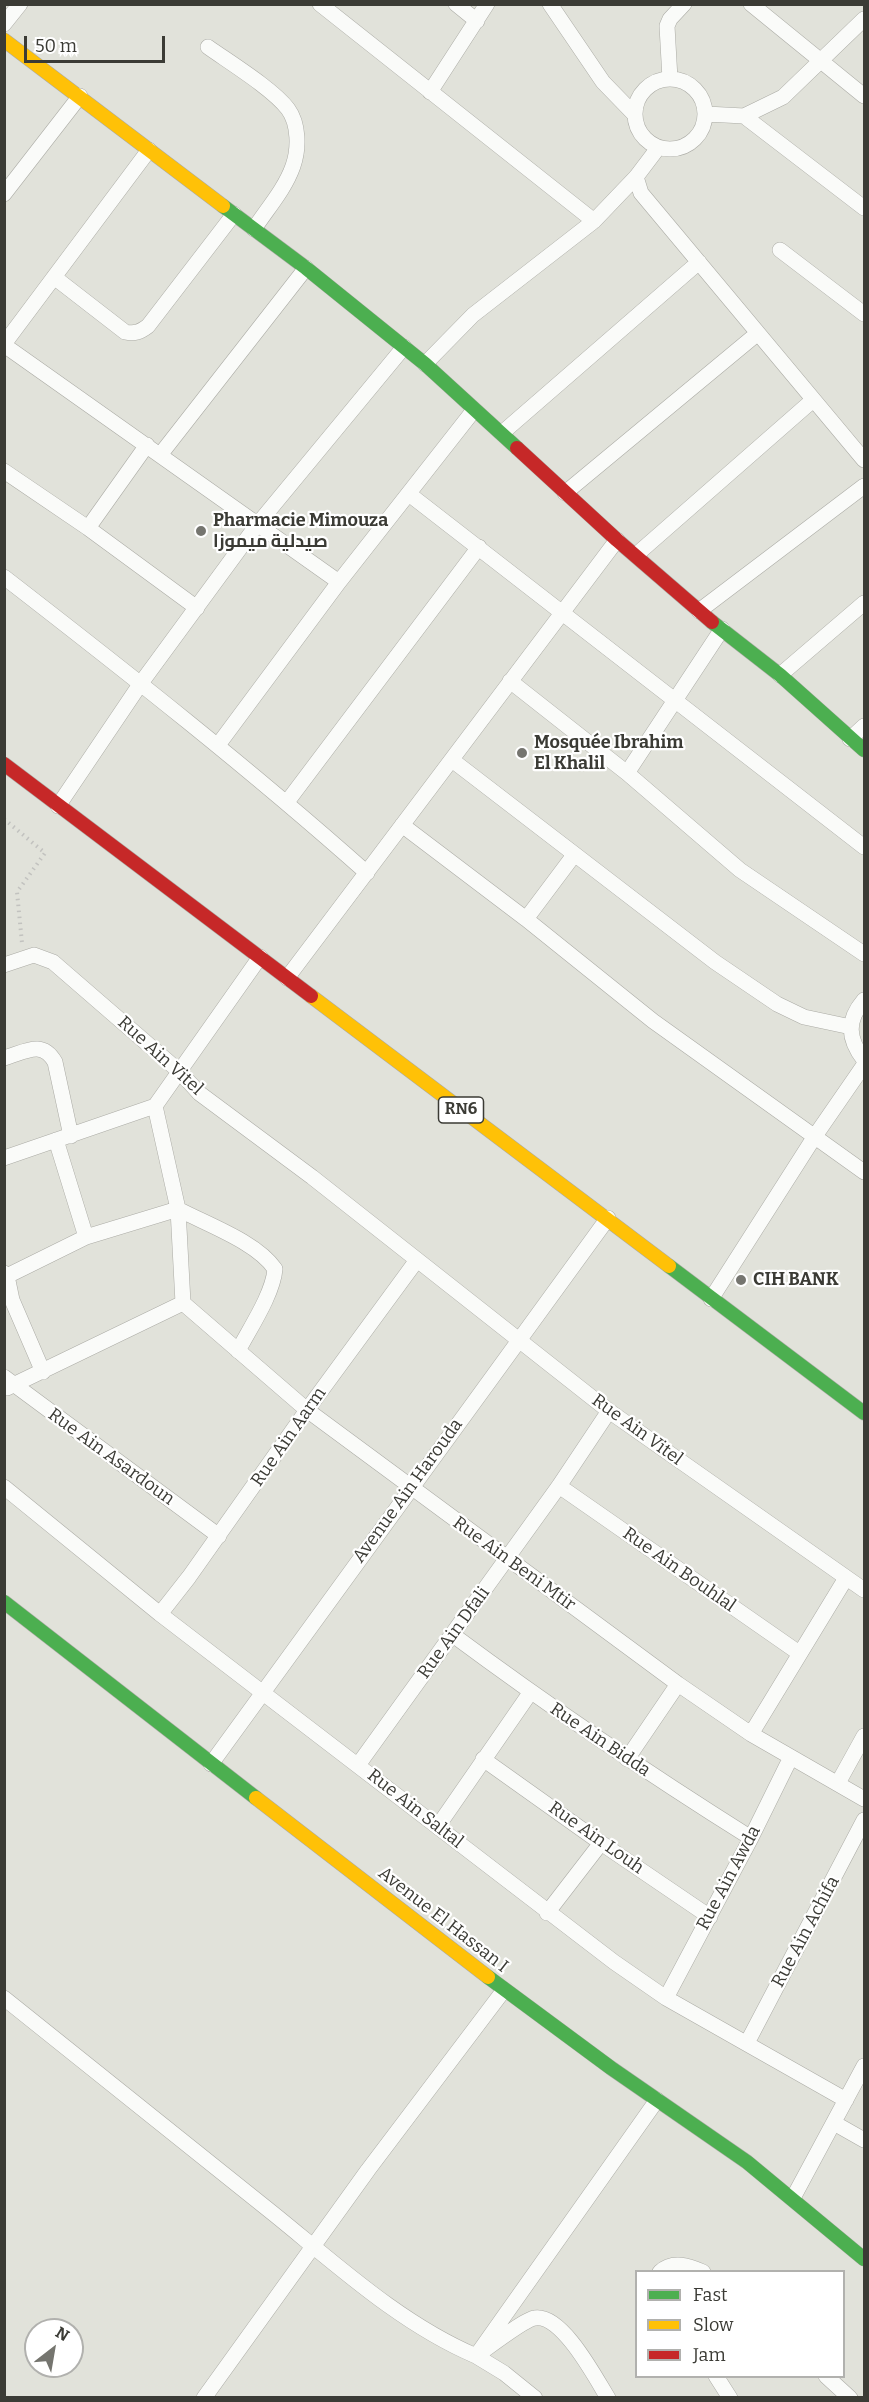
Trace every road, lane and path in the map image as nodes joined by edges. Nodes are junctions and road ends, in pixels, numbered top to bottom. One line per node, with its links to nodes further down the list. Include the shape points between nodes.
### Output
1 (20, 4): 10 (street)
2 (320, 4): 15 (street)
3 (456, 4): 9 (street)
4 (487, 4): 9 (street)
5 (550, 4): 18 (street, via 603,82)
6 (684, 4): 14 (street, via 667,26)
7 (761, 8): 13 (street)
8 (864, 19): 13 (street)
9 (477, 21): 15 (street)
10 (4, 24)
11 (4, 40): 16 (street)
12 (207, 46): 28 (street, via 276,97 295,125 298,139 293,165)
13 (821, 62): 17 (street); 20 (street, via 783,97)
14 (670, 79): 18 (street, via 659,80 641,93); 19 (street, via 699,93)
15 (430, 92): 27 (street)
16 (80, 96): 22 (street); 24 (street)
17 (864, 96)
18 (634, 114): 21 (street, via 641,135)
19 (706, 114): 20 (street); 21 (street, via 699,136 691,144 680,149)
20 (744, 116): 25 (street)
21 (658, 148): 23 (street)
22 (148, 150): 26 (street); 32 (street)
23 (636, 177): 27 (street); 30 (street, via 641,193)
24 (4, 194)
25 (864, 208)
26 (234, 214): 28 (street); 32 (street, via 141,332 124,332)
27 (594, 221): 37 (street, via 474,315)
28 (254, 229): 31 (street)
29 (780, 250): 33 (street)
30 (699, 262): 34 (street); 40 (street)
31 (306, 268): 36 (street); 42 (street)
32 (54, 277): 35 (street)
33 (864, 314)
34 (758, 333): 38 (street); 46 (street)
35 (4, 345): 41 (street)
36 (404, 348): 37 (street); 48 (street)
37 (425, 364): 39 (street)
38 (813, 400): 43 (street); 52 (street)
39 (474, 410): 40 (street); 47 (street)
40 (502, 433): 46 (street)
41 (147, 445): 42 (street); 49 (street)
42 (159, 455): 48 (street)
43 (864, 460)
44 (4, 471): 49 (street)
45 (864, 486): 57 (street)
46 (565, 493): 50 (street)
47 (409, 494): 51 (street); 54 (street)
48 (257, 525): 54 (street); 56 (street)
49 (88, 528): 56 (street)
50 (617, 540): 52 (street); 58 (street)
51 (479, 547): 58 (street); 71 (street)
52 (636, 555): 57 (street)
53 (4, 577): 62 (street)
54 (339, 582): 66 (street)
55 (864, 603): 60 (street)
56 (197, 608): 62 (street)
57 (699, 611): 59 (street)
58 (563, 612): 61 (street); 63 (street)
59 (722, 629): 60 (street); 63 (street)
60 (780, 675): 65 (street)
61 (510, 681): 68 (street); 70 (street)
62 (141, 683): 66 (street); 72 (street)
63 (676, 701): 70 (street); 75 (street)
64 (864, 726): 65 (street)
65 (850, 740): 67 (street)
66 (218, 745): 71 (street)
67 (864, 750)
68 (453, 760): 74 (street); 76 (street)
69 (4, 764): 72 (street, RN6)
70 (627, 773): 79 (street, via 740,870)
71 (287, 802): 77 (street)
72 (58, 806): 80 (street, RN6)
73 (4, 819): 81 (path, via 45,853 17,892)
74 (402, 825): 77 (street); 78 (street)
75 (864, 847)
76 (574, 855): 78 (street); 85 (street, via 777,1004 804,1017)
77 (367, 873): 83 (street)
78 (526, 919): 90 (street, via 653,1022)
79 (864, 954)
80 (260, 957): 83 (street, RN6); 88 (street)
81 (24, 958): 82 (street, Rue Ain Vitel); 88 (street, Rue Ain Vitel, via 34,955 53,962)
82 (4, 965)
83 (287, 978): 95 (street, RN6)
84 (864, 1000): 85 (street)
85 (850, 1027): 87 (street, via 854,1046)
86 (4, 1058): 91 (street, via 40,1048 49,1052 55,1062)
87 (864, 1062): 90 (street)
88 (180, 1072): 89 (street); 97 (street, Rue Ain Vitel, via 199,1093)
89 (155, 1106): 91 (street); 94 (street)
90 (815, 1136): 93 (street); 99 (street)
91 (63, 1138): 92 (street); 96 (street)
92 (4, 1158)
93 (864, 1172)
94 (178, 1209): 96 (street); 100 (street); 102 (street, via 249,1246 275,1269)
95 (608, 1218): 99 (street, RN6); 101 (street, Avenue Ain Harouda)
96 (86, 1237): 98 (street)
97 (417, 1260): 101 (street, Rue Ain Vitel); 105 (street, Rue Ain Aarm)
98 (6, 1274): 103 (street, via 12,1300)
99 (711, 1299): 107 (street, RN6)
100 (183, 1303): 102 (street, Rue Ain Beni Mtir); 103 (street)
101 (519, 1338): 106 (street, Rue Ain Vitel); 110 (street, Avenue Ain Harouda)
102 (238, 1350): 105 (street, Rue Ain Beni Mtir)
103 (43, 1372): 104 (street)
104 (8, 1384): 111 (street, Rue Ain Asardoun)
105 (307, 1410): 110 (street, Rue Ain Beni Mtir); 111 (street, Rue Ain Aarm)
106 (609, 1411): 108 (street, Rue Ain Dfali); 113 (street, Rue Ain Vitel)
107 (864, 1413)
108 (560, 1486): 112 (street, Rue Ain Dfali); 118 (street, Rue Ain Bouhlal)
109 (4, 1487): 116 (street, Rue Ain Saltal)
110 (410, 1487): 112 (street, Rue Ain Beni Mtir); 120 (street, Avenue Ain Harouda)
111 (219, 1536): 116 (street, Rue Ain Aarm)
112 (507, 1559): 117 (street, Rue Ain Dfali); 119 (street, Rue Ain Beni Mtir)
113 (846, 1578): 114 (street, Rue Ain Vitel); 118 (street)
114 (864, 1590)
115 (4, 1602): 127 (street, Avenue El Hassan I)
116 (160, 1614): 120 (street, Rue Ain Saltal)
117 (453, 1635): 121 (street, Rue Ain Bidda); 128 (street, Rue Ain Dfali)
118 (799, 1653): 122 (street)
119 (678, 1684): 122 (street, Rue Ain Beni Mtir); 125 (street)
120 (262, 1691): 127 (street, Avenue Ain Harouda); 128 (street, Rue Ain Saltal)
121 (530, 1693): 125 (street, Rue Ain Bidda); 126 (street)
122 (751, 1734): 124 (street, Rue Ain Beni Mtir)
123 (864, 1736): 129 (street)
124 (791, 1757): 129 (street, Rue Ain Beni Mtir); 133 (street, Rue Ain Awda)
125 (627, 1759): 133 (street, Rue Ain Bidda)
126 (483, 1760): 132 (street); 134 (street, Rue Ain Louh)
127 (211, 1764): 137 (street, Avenue El Hassan I)
128 (358, 1765): 132 (street, Rue Ain Saltal)
129 (838, 1784): 130 (street, Rue Ain Beni Mtir)
130 (864, 1799)
131 (864, 1820): 140 (street, Rue Ain Achifa)
132 (438, 1826): 135 (street, Rue Ain Saltal)
133 (751, 1838): 136 (street, Rue Ain Awda)
134 (601, 1843): 135 (street); 136 (street, Rue Ain Louh)
135 (547, 1913): 139 (street, Rue Ain Saltal)
136 (710, 1917): 139 (street, Rue Ain Awda)
137 (504, 1990): 142 (street, Avenue El Hassan I); 147 (street)
138 (4, 1998): 147 (street)
139 (666, 1998): 140 (street, Rue Ain Saltal)
140 (747, 2043): 143 (street, Rue Ain Saltal)
141 (864, 2066): 143 (street)
142 (657, 2100): 146 (street, Avenue El Hassan I); 151 (street)
143 (846, 2100): 144 (street)
144 (834, 2123): 145 (street); 146 (street)
145 (864, 2140)
146 (793, 2198): 148 (street, Avenue El Hassan I)
147 (313, 2246): 151 (street, via 416,2325); 154 (street)
148 (864, 2259)
149 (662, 2270): 150 (street, via 686,2265)
150 (700, 2270)
151 (476, 2356): 155 (street); 156 (street, via 533,2318 545,2319 562,2330)
152 (717, 2378): 157 (street)
153 (828, 2378): 158 (street)
154 (204, 2397)
155 (535, 2397)
156 (609, 2397)
157 (730, 2397)
158 (850, 2397)

